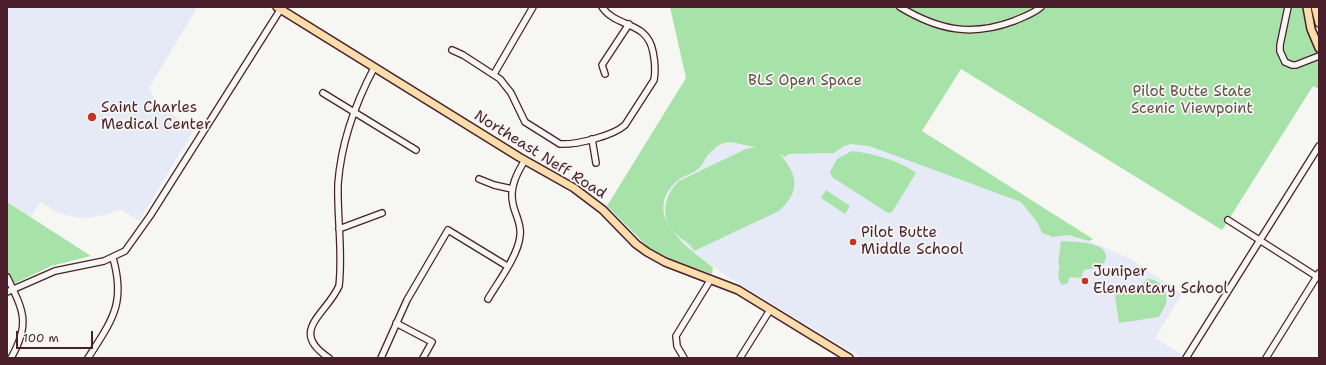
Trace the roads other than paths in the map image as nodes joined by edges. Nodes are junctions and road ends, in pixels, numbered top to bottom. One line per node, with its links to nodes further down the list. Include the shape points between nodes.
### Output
1 (533, 7): 15 (street)
2 (602, 7): 10 (street)
3 (900, 7): 4 (street, via 920,19 956,30 988,28 1007,23)
4 (1041, 7)
5 (1288, 7): 13 (street, via 1280,45 1285,62 1296,65)
6 (1307, 7): 11 (main road, via 1311,29)
7 (1315, 7): 9 (main road)
8 (280, 8): 14 (main road, Northeast Neff Road); 30 (street, via 135,240 125,251)
9 (1319, 23)
10 (629, 24): 16 (street, via 602,65); 19 (street, via 644,33 652,46 656,65 654,80 620,130)
11 (1319, 48)
12 (452, 50): 15 (street)
13 (1319, 56)
14 (374, 68): 18 (street); 22 (main road, Northeast Neff Road)
15 (494, 74): 19 (street, via 509,89 525,122 560,144)
16 (605, 74)
17 (323, 93): 18 (street)
18 (354, 111): 21 (street); 28 (street, via 345,140 338,184)
19 (592, 139): 23 (street)
20 (1319, 146): 29 (street)
21 (416, 150)
22 (525, 160): 25 (street); 34 (main road, Northeast Neff Road, via 590,199 647,252 665,262)
23 (596, 163)
24 (479, 179): 25 (street)
25 (512, 189): 31 (street, via 512,203 520,235 519,245)
26 (382, 213): 28 (street)
27 (1228, 220): 29 (street)
28 (339, 229): 41 (street, via 339,286 310,329 311,340 318,351)
29 (1259, 241): 32 (street); 47 (street)
30 (113, 258): 35 (street, via 55,271); 40 (street, via 119,289 117,303 113,317)
31 (507, 266): 36 (street); 38 (street, via 448,230)
32 (1318, 276): 48 (street)
33 (7, 277): 35 (street)
34 (711, 279): 37 (main road, Northeast Neff Road, via 738,290); 44 (street, via 676,336 677,346)
35 (10, 291): 39 (street, via 23,312 24,323 21,338)
36 (488, 299)
37 (770, 310): 45 (street); 46 (main road, Northeast Neff Road)
38 (396, 323): 42 (street); 43 (street, via 432,342)
39 (11, 358)
40 (88, 358)
41 (329, 358)
42 (381, 358)
43 (423, 358)
44 (684, 358)
45 (740, 358)
46 (849, 358)
47 (1186, 358)
48 (1266, 358)

